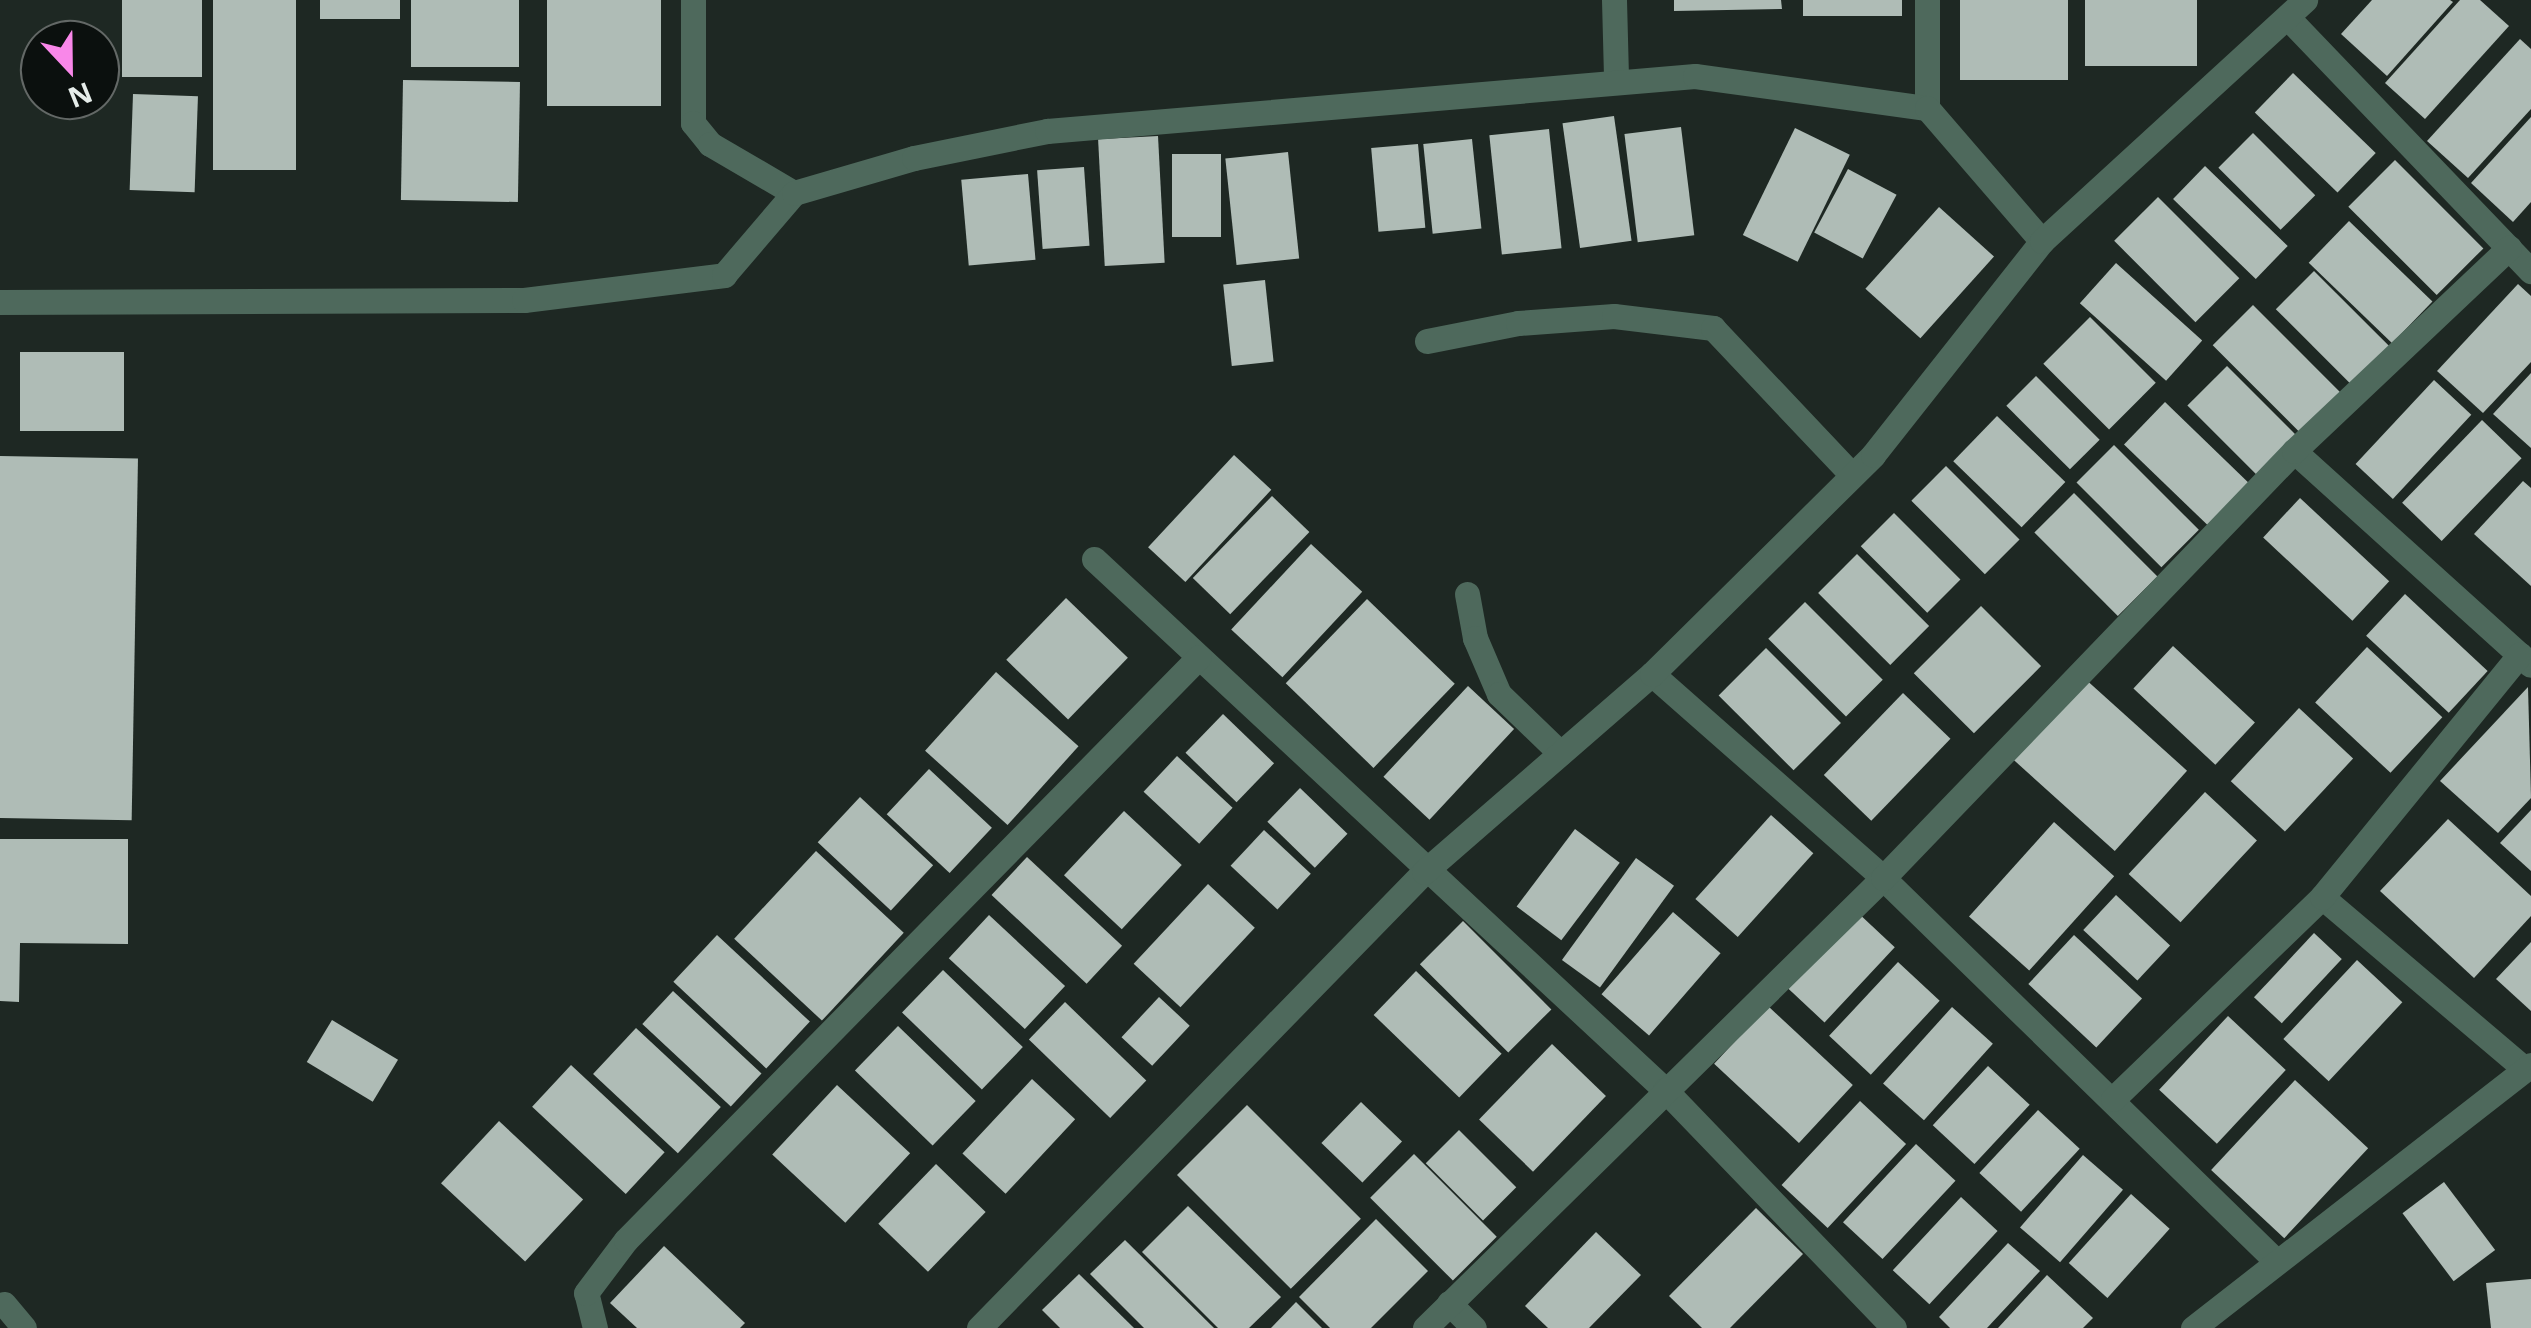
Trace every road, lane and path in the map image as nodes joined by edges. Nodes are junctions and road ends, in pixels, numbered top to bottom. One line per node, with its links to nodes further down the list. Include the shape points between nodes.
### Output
1 (693, 0): 7 (street, via 693,123 710,144)
2 (1614, 0): 5 (street)
3 (1926, 0): 6 (street)
4 (2297, 9): 8 (street); 9 (street)
5 (1616, 79): 6 (street, via 1695,76); 7 (street, via 1047,131 860,170)
6 (1927, 108): 8 (street)
7 (794, 193): 11 (street, via 724,276 524,300)
8 (2042, 241): 14 (street)
9 (2509, 248): 10 (street); 13 (street)
10 (2531, 271)
11 (0, 302)
12 (1427, 341): 14 (street, via 1518,323 1614,316 1714,328)
13 (2294, 452): 18 (street); 22 (street)
14 (1852, 475): 19 (street)
15 (1094, 558): 17 (street)
16 (1467, 594): 20 (street, via 1499,694)
17 (1198, 657): 21 (street); 31 (street, via 626,1240 586,1293)
18 (2525, 659): 23 (street)
19 (1652, 674): 20 (street); 22 (street)
20 (1560, 754): 21 (street)
21 (1424, 872): 25 (street); 32 (street)
22 (1883, 878): 25 (street); 26 (street)
23 (2322, 898): 24 (street); 26 (street)
24 (2528, 1067): 27 (street)
25 (1665, 1090): 28 (street); 35 (street)
26 (2113, 1099): 27 (street)
27 (2276, 1260): 36 (street)
28 (1450, 1303): 33 (street); 34 (street)
29 (4, 1304): 30 (street)
30 (24, 1328)
31 (595, 1328)
32 (979, 1328)
33 (1425, 1328)
34 (1474, 1328)
35 (1894, 1328)
36 (2193, 1328)

